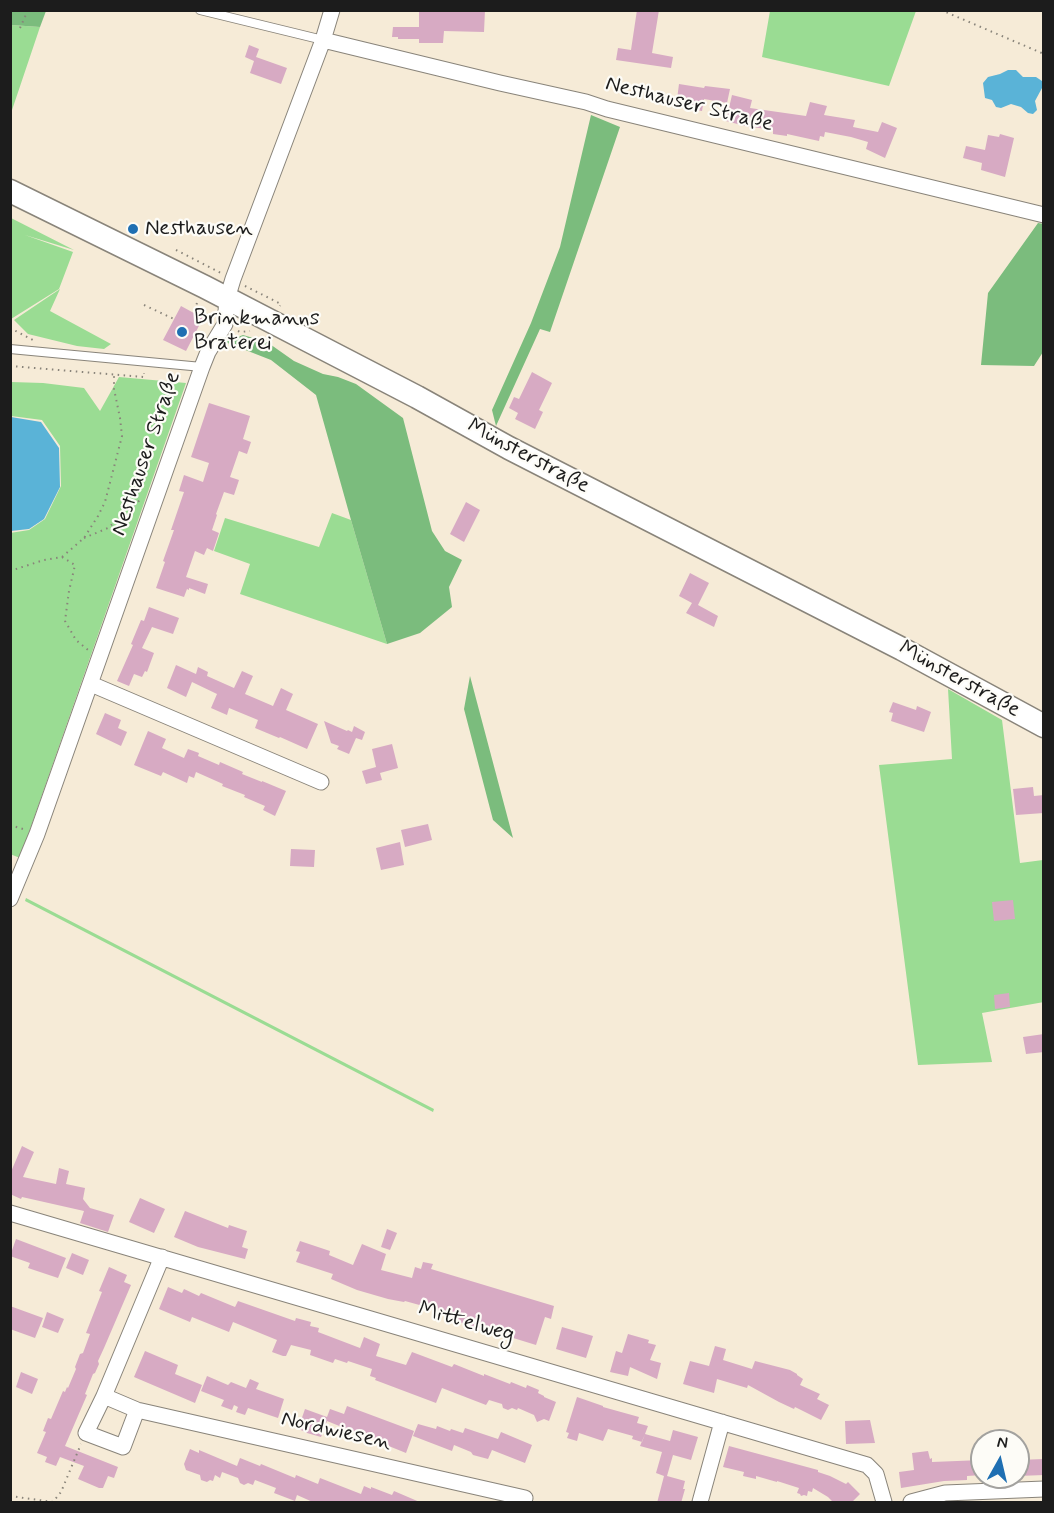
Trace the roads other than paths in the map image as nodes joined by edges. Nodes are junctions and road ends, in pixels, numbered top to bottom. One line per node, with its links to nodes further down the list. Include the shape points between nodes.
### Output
1 (200, 10): 3 (lane)
2 (332, 10): 3 (street, Nesthauser Straße)
3 (323, 40): 5 (street, Nesthauser Straße); 6 (street, Nesthauser Straße)
4 (10, 191): 6 (main road, Münsterstraße)
5 (1044, 215)
6 (230, 289): 8 (street, Nesthauser Straße, via 225,324); 10 (main road, Münsterstraße, via 509,448)
7 (10, 349): 8 (lane)
8 (202, 368): 9 (street, Nesthauser Straße)
9 (91, 684): 11 (street); 12 (street, Nesthauser Straße)
10 (1044, 726)
11 (321, 782)
12 (10, 899)
13 (10, 1213): 14 (street, Mittelweg)
14 (162, 1257): 15 (street); 17 (street, Mittelweg)
15 (104, 1396): 16 (street, Nordwiesen); 16 (street, via 86,1433 123,1447)
16 (136, 1410): 19 (street, Nordwiesen)
17 (722, 1422): 20 (street); 21 (street, Mittelweg, via 867,1465 876,1474)
18 (1044, 1489): 22 (street, via 945,1493)
19 (525, 1498)
20 (700, 1503)
21 (884, 1503)
22 (911, 1503)

